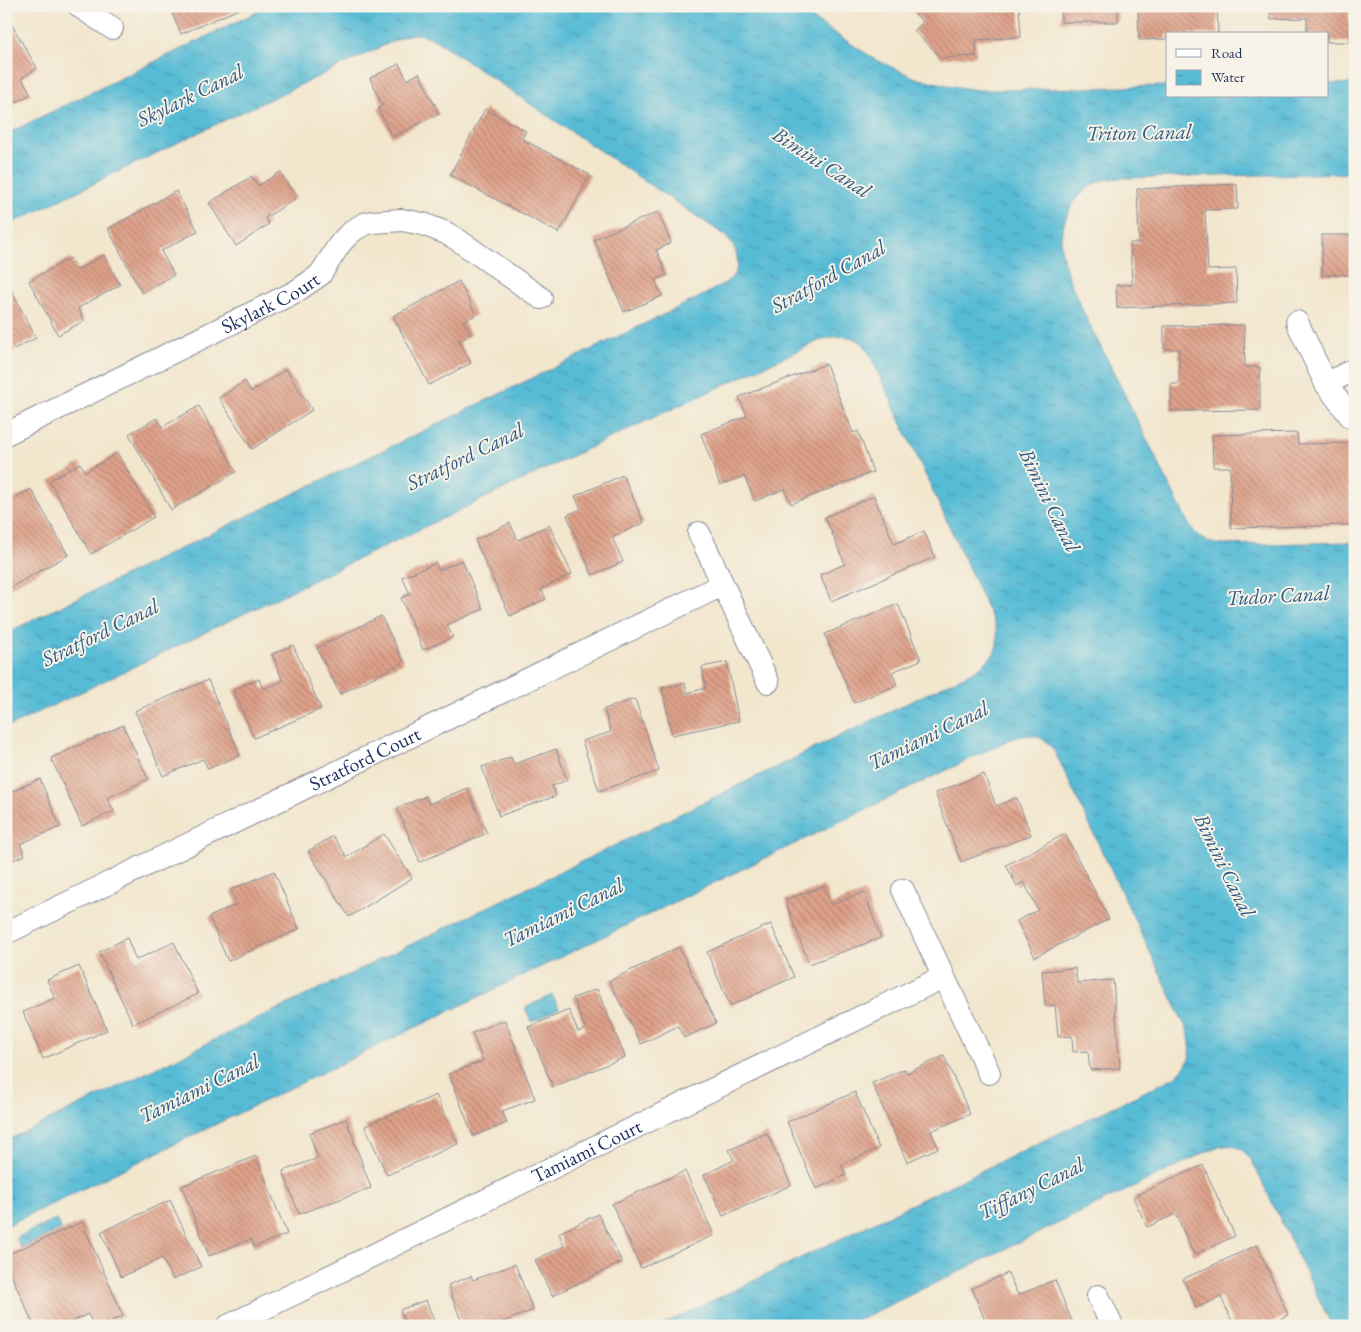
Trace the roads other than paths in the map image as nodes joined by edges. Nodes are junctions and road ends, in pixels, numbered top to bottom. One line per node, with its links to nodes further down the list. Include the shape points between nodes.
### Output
1 (79, 6): 2 (street)
2 (112, 28)
3 (541, 298): 8 (street, Skylark Court, via 446,233 402,220 373,222 346,237 320,275 295,292)
4 (1297, 322): 6 (street)
5 (1355, 369): 6 (street)
6 (1326, 384): 7 (street)
7 (1350, 416)
8 (6, 434)
9 (699, 533): 10 (street)
10 (722, 585): 11 (street); 13 (street, Stratford Court)
11 (768, 682)
12 (903, 890): 14 (street)
13 (6, 934)
14 (943, 977): 15 (street); 17 (street, Tamiami Court)
15 (989, 1073)
16 (1098, 1296): 18 (street)
17 (228, 1326)
18 (1112, 1326)

